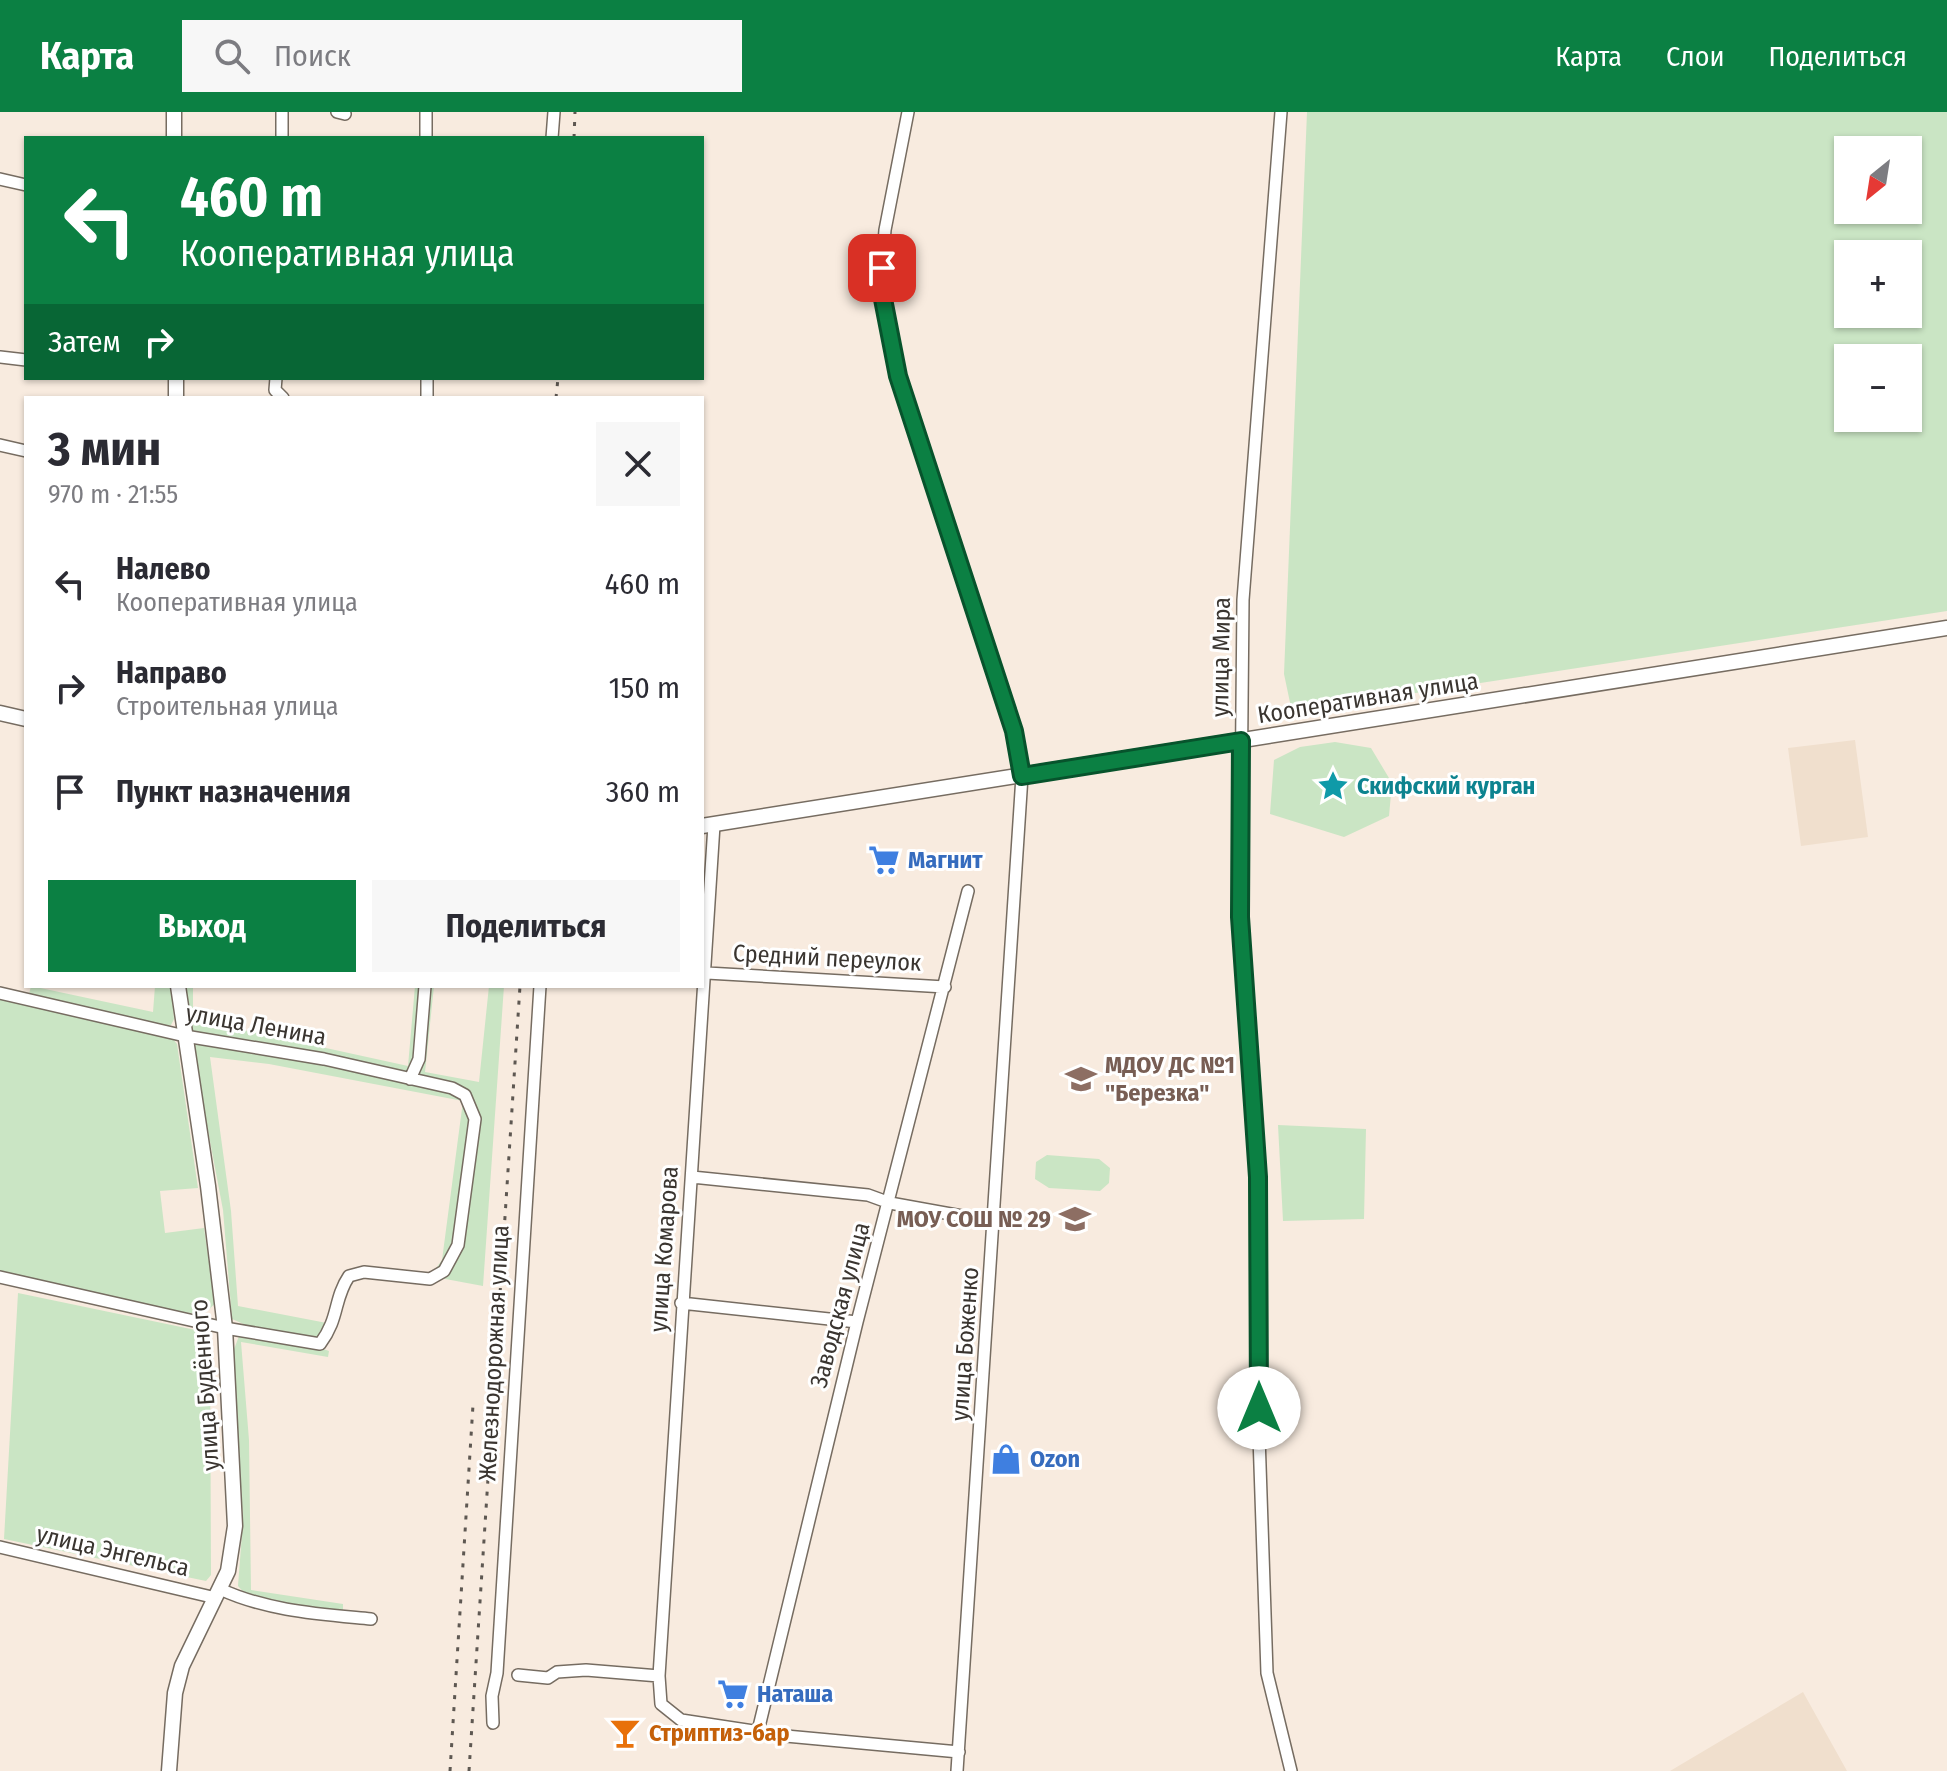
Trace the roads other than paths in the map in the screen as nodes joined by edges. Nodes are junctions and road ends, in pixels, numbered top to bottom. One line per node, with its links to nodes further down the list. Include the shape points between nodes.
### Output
1 (174, 112): 7 (street)
2 (282, 112): 8 (street)
3 (426, 112): 9 (street)
4 (554, 112): 10 (street)
5 (908, 112): 21 (street, улица Боженко, via 882,268 891,350 1014,731)
6 (1281, 112): 20 (street, улица Мира, via 1243,600)
7 (174, 136)
8 (282, 136)
9 (426, 136)
10 (552, 136)
11 (0, 179): 12 (street)
12 (24, 185)
13 (0, 357): 14 (street)
14 (24, 360)
15 (0, 445): 16 (street)
16 (24, 451)
17 (1947, 628): 20 (street, Кооперативная улица)
18 (0, 713): 19 (street)
19 (24, 719)
20 (1241, 741): 21 (street, Кооперативная улица); 49 (street, улица Мира, via 1240,917 1258,1177 1267,1673)
21 (1022, 776): 22 (street, Кооперативная улица); 34 (street, улица Боженко)
22 (708, 826): 24 (street, улица Комарова)
23 (968, 891): 25 (street, Заводская улица)
24 (707, 973): 25 (street, Средний переулок); 32 (street, улица Комарова)
25 (945, 987): 33 (street, Заводская улица)
26 (178, 988): 30 (street, улица Будённого)
27 (425, 988): 31 (street, via 419,1059)
28 (540, 988): 44 (street, Железнодорожная улица)
29 (0, 993): 30 (street, улица Ленина)
30 (185, 1036): 31 (street, улица Ленина); 38 (street, улица Будённого)
31 (410, 1079): 38 (street, Железнодорожная улица, via 465,1095 475,1119 458,1245 444,1271 430,1279 364,1272 349,1276 340,1289 335,1324 320,1344)
32 (692, 1177): 33 (street, via 868,1195); 36 (street, улица Комарова)
33 (890, 1203): 34 (street); 37 (street, Заводская улица)
34 (995, 1222): 46 (street, улица Боженко)
35 (0, 1277): 38 (street)
36 (681, 1303): 37 (street); 43 (street, улица Комарова)
37 (857, 1322): 45 (street, Заводская улица)
38 (225, 1328): 40 (street, улица Будённого, via 235,1526)
39 (0, 1547): 40 (street, улица Энгельса)
40 (218, 1593): 41 (street, улица Энгельса, via 296,1612); 47 (street, улица Будённого, via 179,1680)
41 (371, 1619)
42 (518, 1675): 43 (street, via 548,1678 557,1672 586,1670)
43 (659, 1676): 45 (street, улица Комарова, via 661,1704 681,1720)
44 (493, 1723)
45 (758, 1731): 46 (street)
46 (959, 1752): 48 (street, улица Боженко)
47 (169, 1771)
48 (957, 1771)
49 (1291, 1771)

